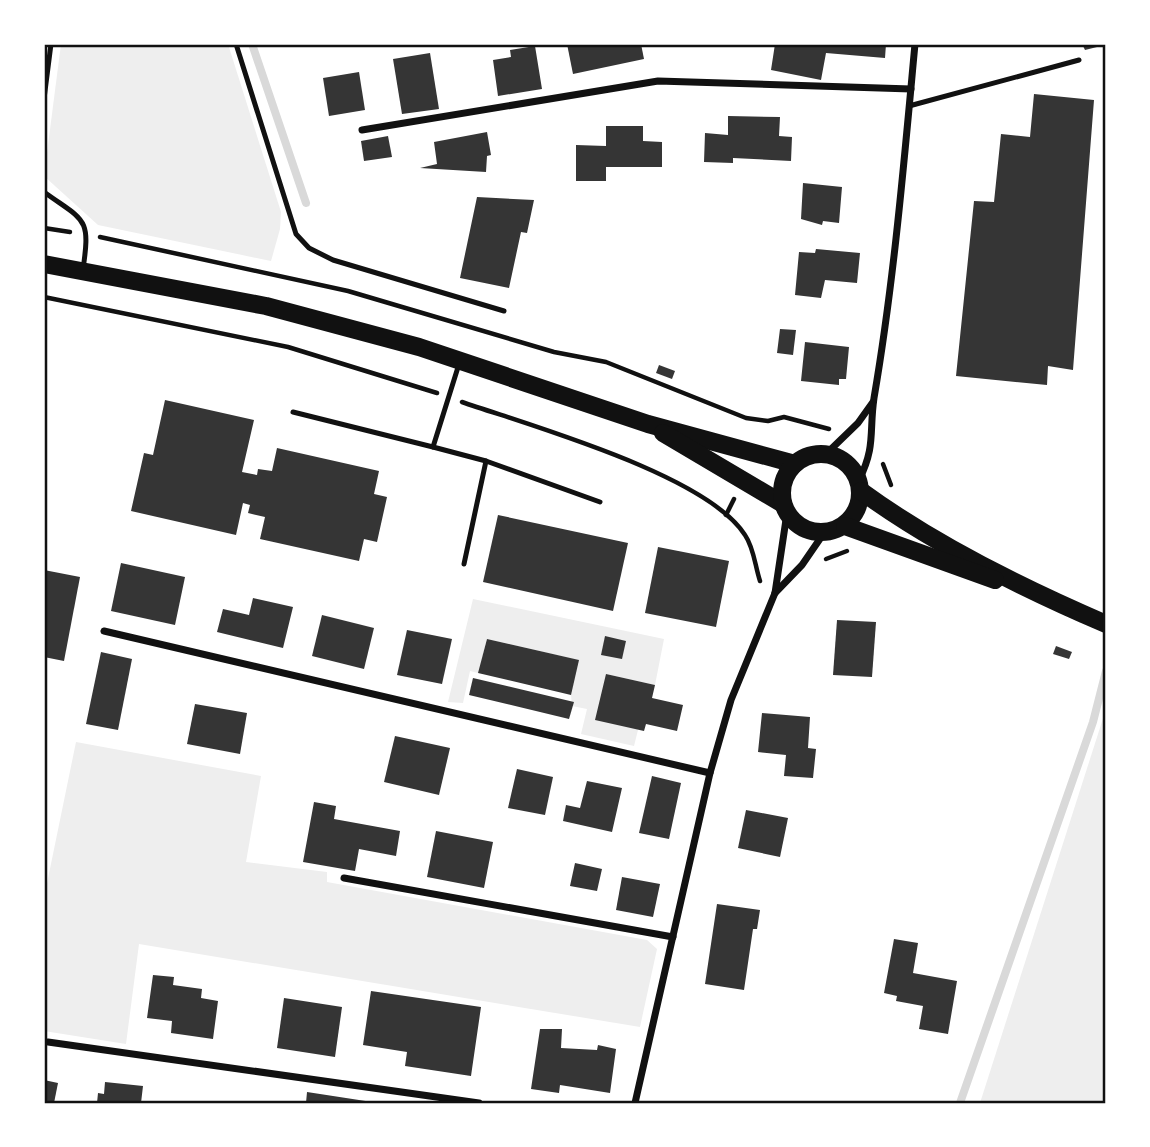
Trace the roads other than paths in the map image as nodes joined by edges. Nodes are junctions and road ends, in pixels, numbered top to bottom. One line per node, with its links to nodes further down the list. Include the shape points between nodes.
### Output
1 (51, 44): 6 (lane)
2 (236, 44): 12 (lane, via 296,234 309,248 333,260)
3 (915, 44): 5 (street)
4 (1079, 60): 7 (lane)
5 (911, 89): 7 (street); 8 (street, via 658,81)
6 (44, 99)
7 (909, 106): 14 (street, via 886,333)
8 (362, 130)
9 (44, 192): 11 (lane, via 81,218 88,235)
10 (44, 264): 11 (main road)
11 (82, 270): 13 (main road, via 266,306)
12 (504, 311)
13 (461, 360): 16 (main road); 17 (lane)
14 (874, 402): 18 (street); 21 (street, via 870,458)
15 (293, 412): 17 (lane)
16 (648, 424): 20 (main road); 23 (main road)
17 (433, 447): 19 (lane)
18 (826, 454): 20 (main road); 21 (main road, via 847,463)
19 (486, 461): 22 (lane); 26 (lane)
20 (794, 464): 23 (main road, via 784,483)
21 (860, 486): 24 (main road, via 860,504); 28 (main road, via 898,516)
22 (600, 502)
23 (785, 508): 25 (main road, via 803,528); 27 (street)
24 (845, 526): 25 (main road); 28 (main road)
25 (824, 533): 27 (street)
26 (464, 564)
27 (775, 593): 31 (street, via 731,700)
28 (1035, 593): 29 (main road)
29 (1106, 624)
30 (104, 631): 31 (street)
31 (710, 773): 33 (street)
32 (344, 878): 33 (street)
33 (673, 937): 36 (street)
34 (48, 1042): 35 (street)
35 (479, 1103)
36 (635, 1103)

